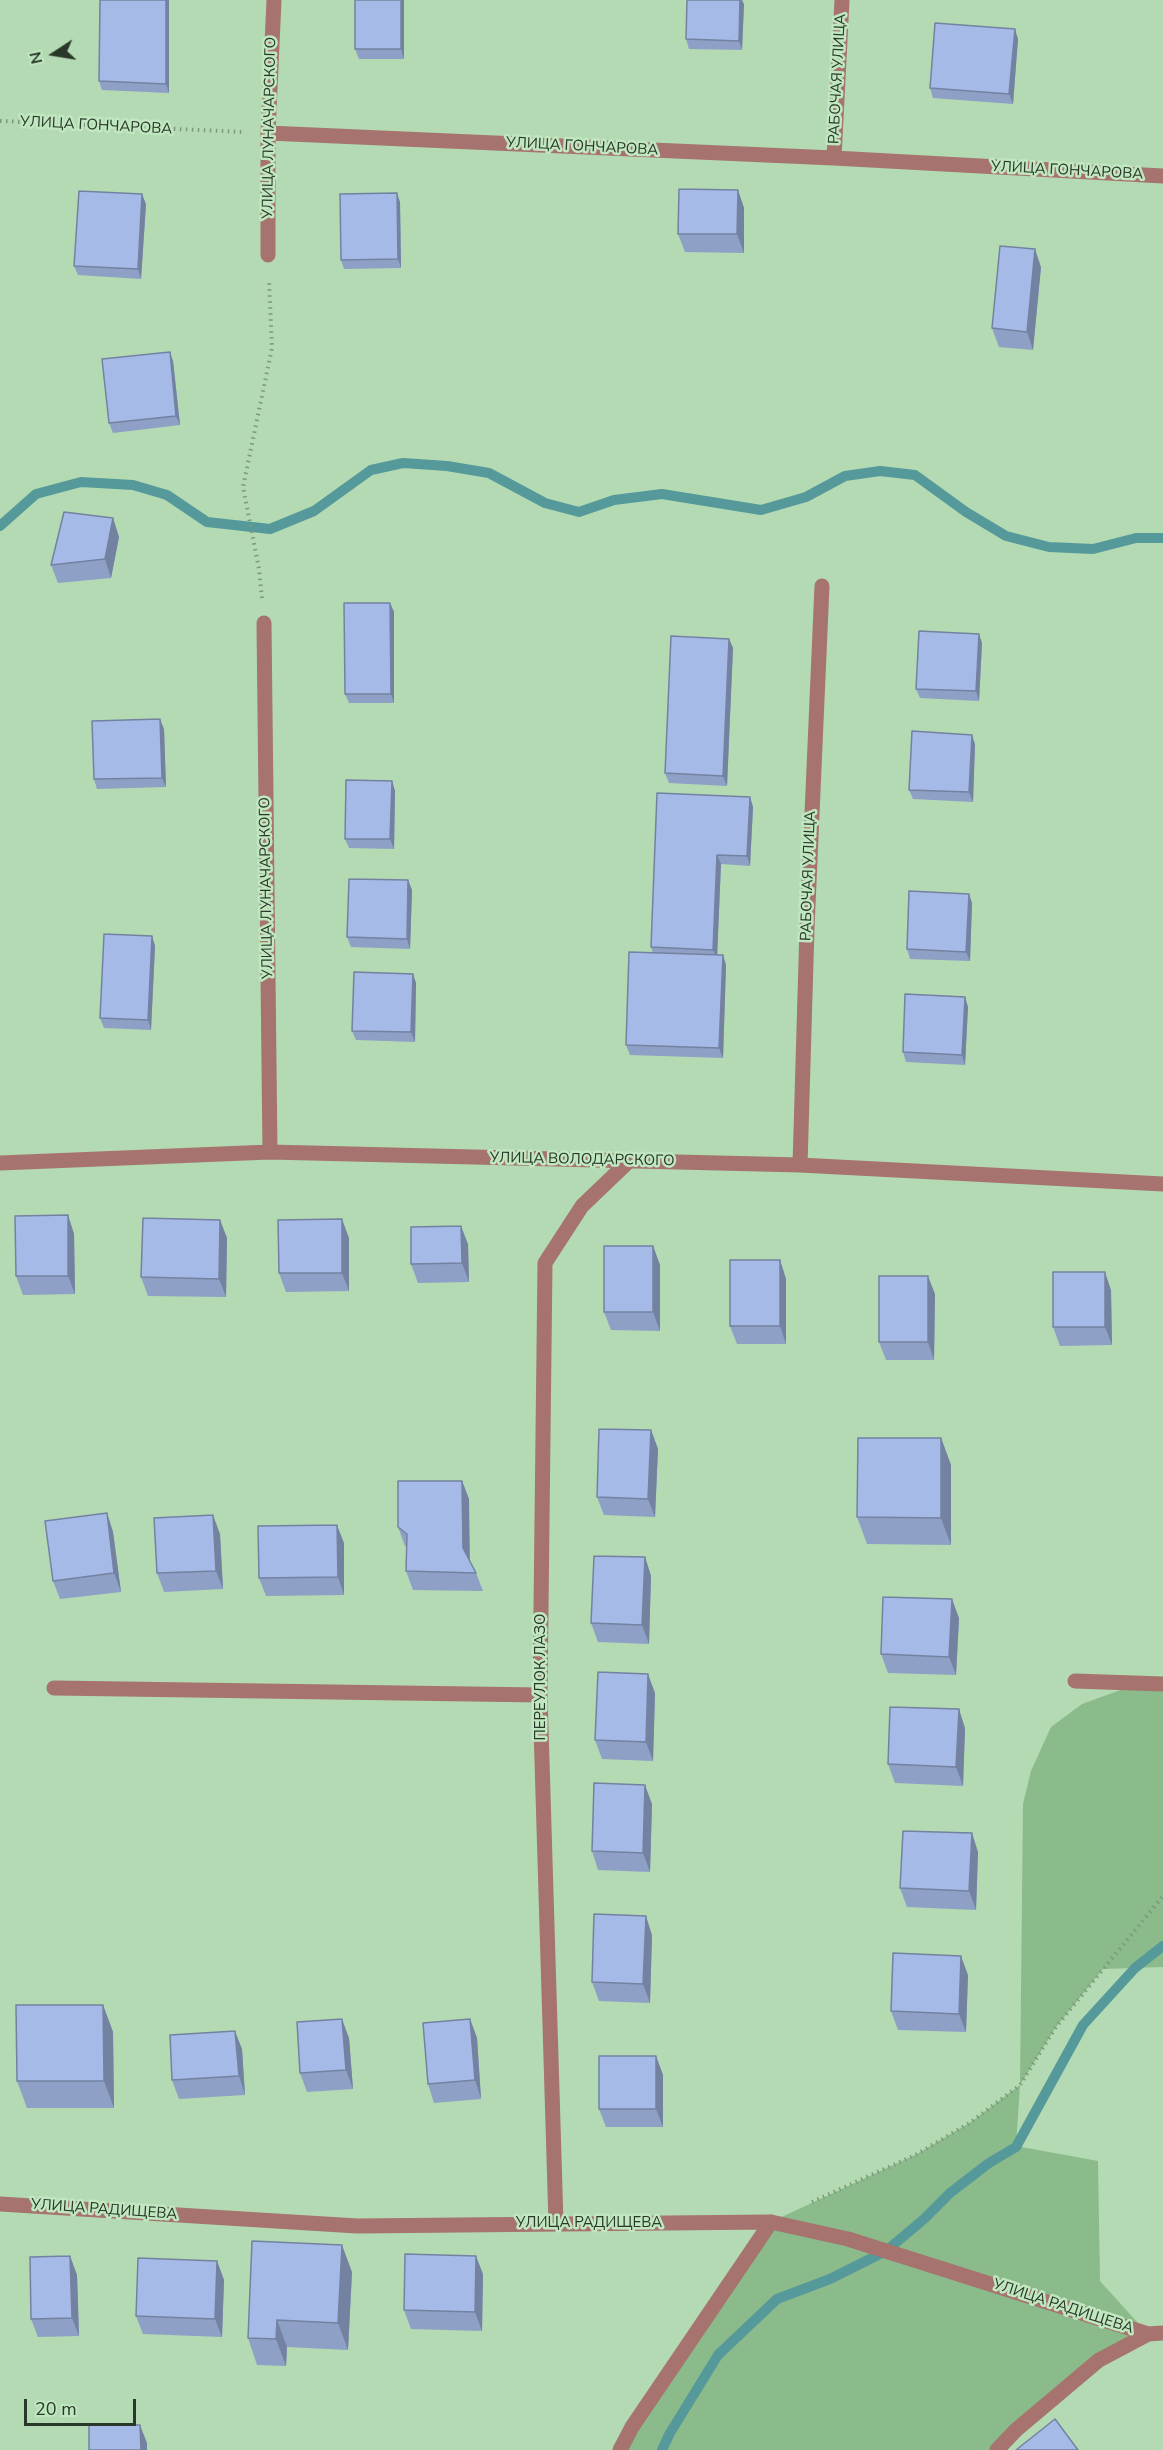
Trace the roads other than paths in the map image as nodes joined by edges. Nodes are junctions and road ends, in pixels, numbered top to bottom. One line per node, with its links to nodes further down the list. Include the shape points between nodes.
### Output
1 (274, 0): 3 (street, УЛИЦА ЛУНАЧАРСКОГО)
2 (842, 0): 4 (street, РАБОЧАЯ УЛИЦА)
3 (268, 133): 4 (street, УЛИЦА ГОНЧАРОВА); 6 (street, УЛИЦА ЛУНАЧАРСКОГО)
4 (834, 158): 5 (street, УЛИЦА ГОНЧАРОВА)
5 (1163, 176)
6 (268, 255)
7 (822, 586): 12 (street, РАБОЧАЯ УЛИЦА)
8 (264, 623): 9 (street, УЛИЦА ЛУНАЧАРСКОГО)
9 (270, 1152): 10 (street, УЛИЦА ВОЛОДАРСКОГО); 11 (street, УЛИЦА ВОЛОДАРСКОГО)
10 (629, 1161): 12 (street, УЛИЦА ВОЛОДАРСКОГО); 17 (street, ПЕРЕУЛОК ЛАЗО, via 582,1206 545,1263)
11 (0, 1163)
12 (800, 1165): 13 (street, УЛИЦА ВОЛОДАРСКОГО)
13 (1163, 1184)
14 (1075, 1681): 15 (street)
15 (1163, 1684)
16 (54, 1688): 17 (street)
17 (540, 1695): 20 (street, ПЕРЕУЛОК ЛАЗО)
18 (0, 2204): 20 (street, УЛИЦА РАДИЩЕВА, via 357,2226)
19 (771, 2222): 20 (street, УЛИЦА РАДИЩЕВА); 21 (street, УЛИЦА РАДИЩЕВА, via 848,2239); 22 (street, via 638,2417)
20 (556, 2223)
21 (1156, 2333): 23 (street, via 1099,2360)
22 (620, 2450)
23 (997, 2450)

